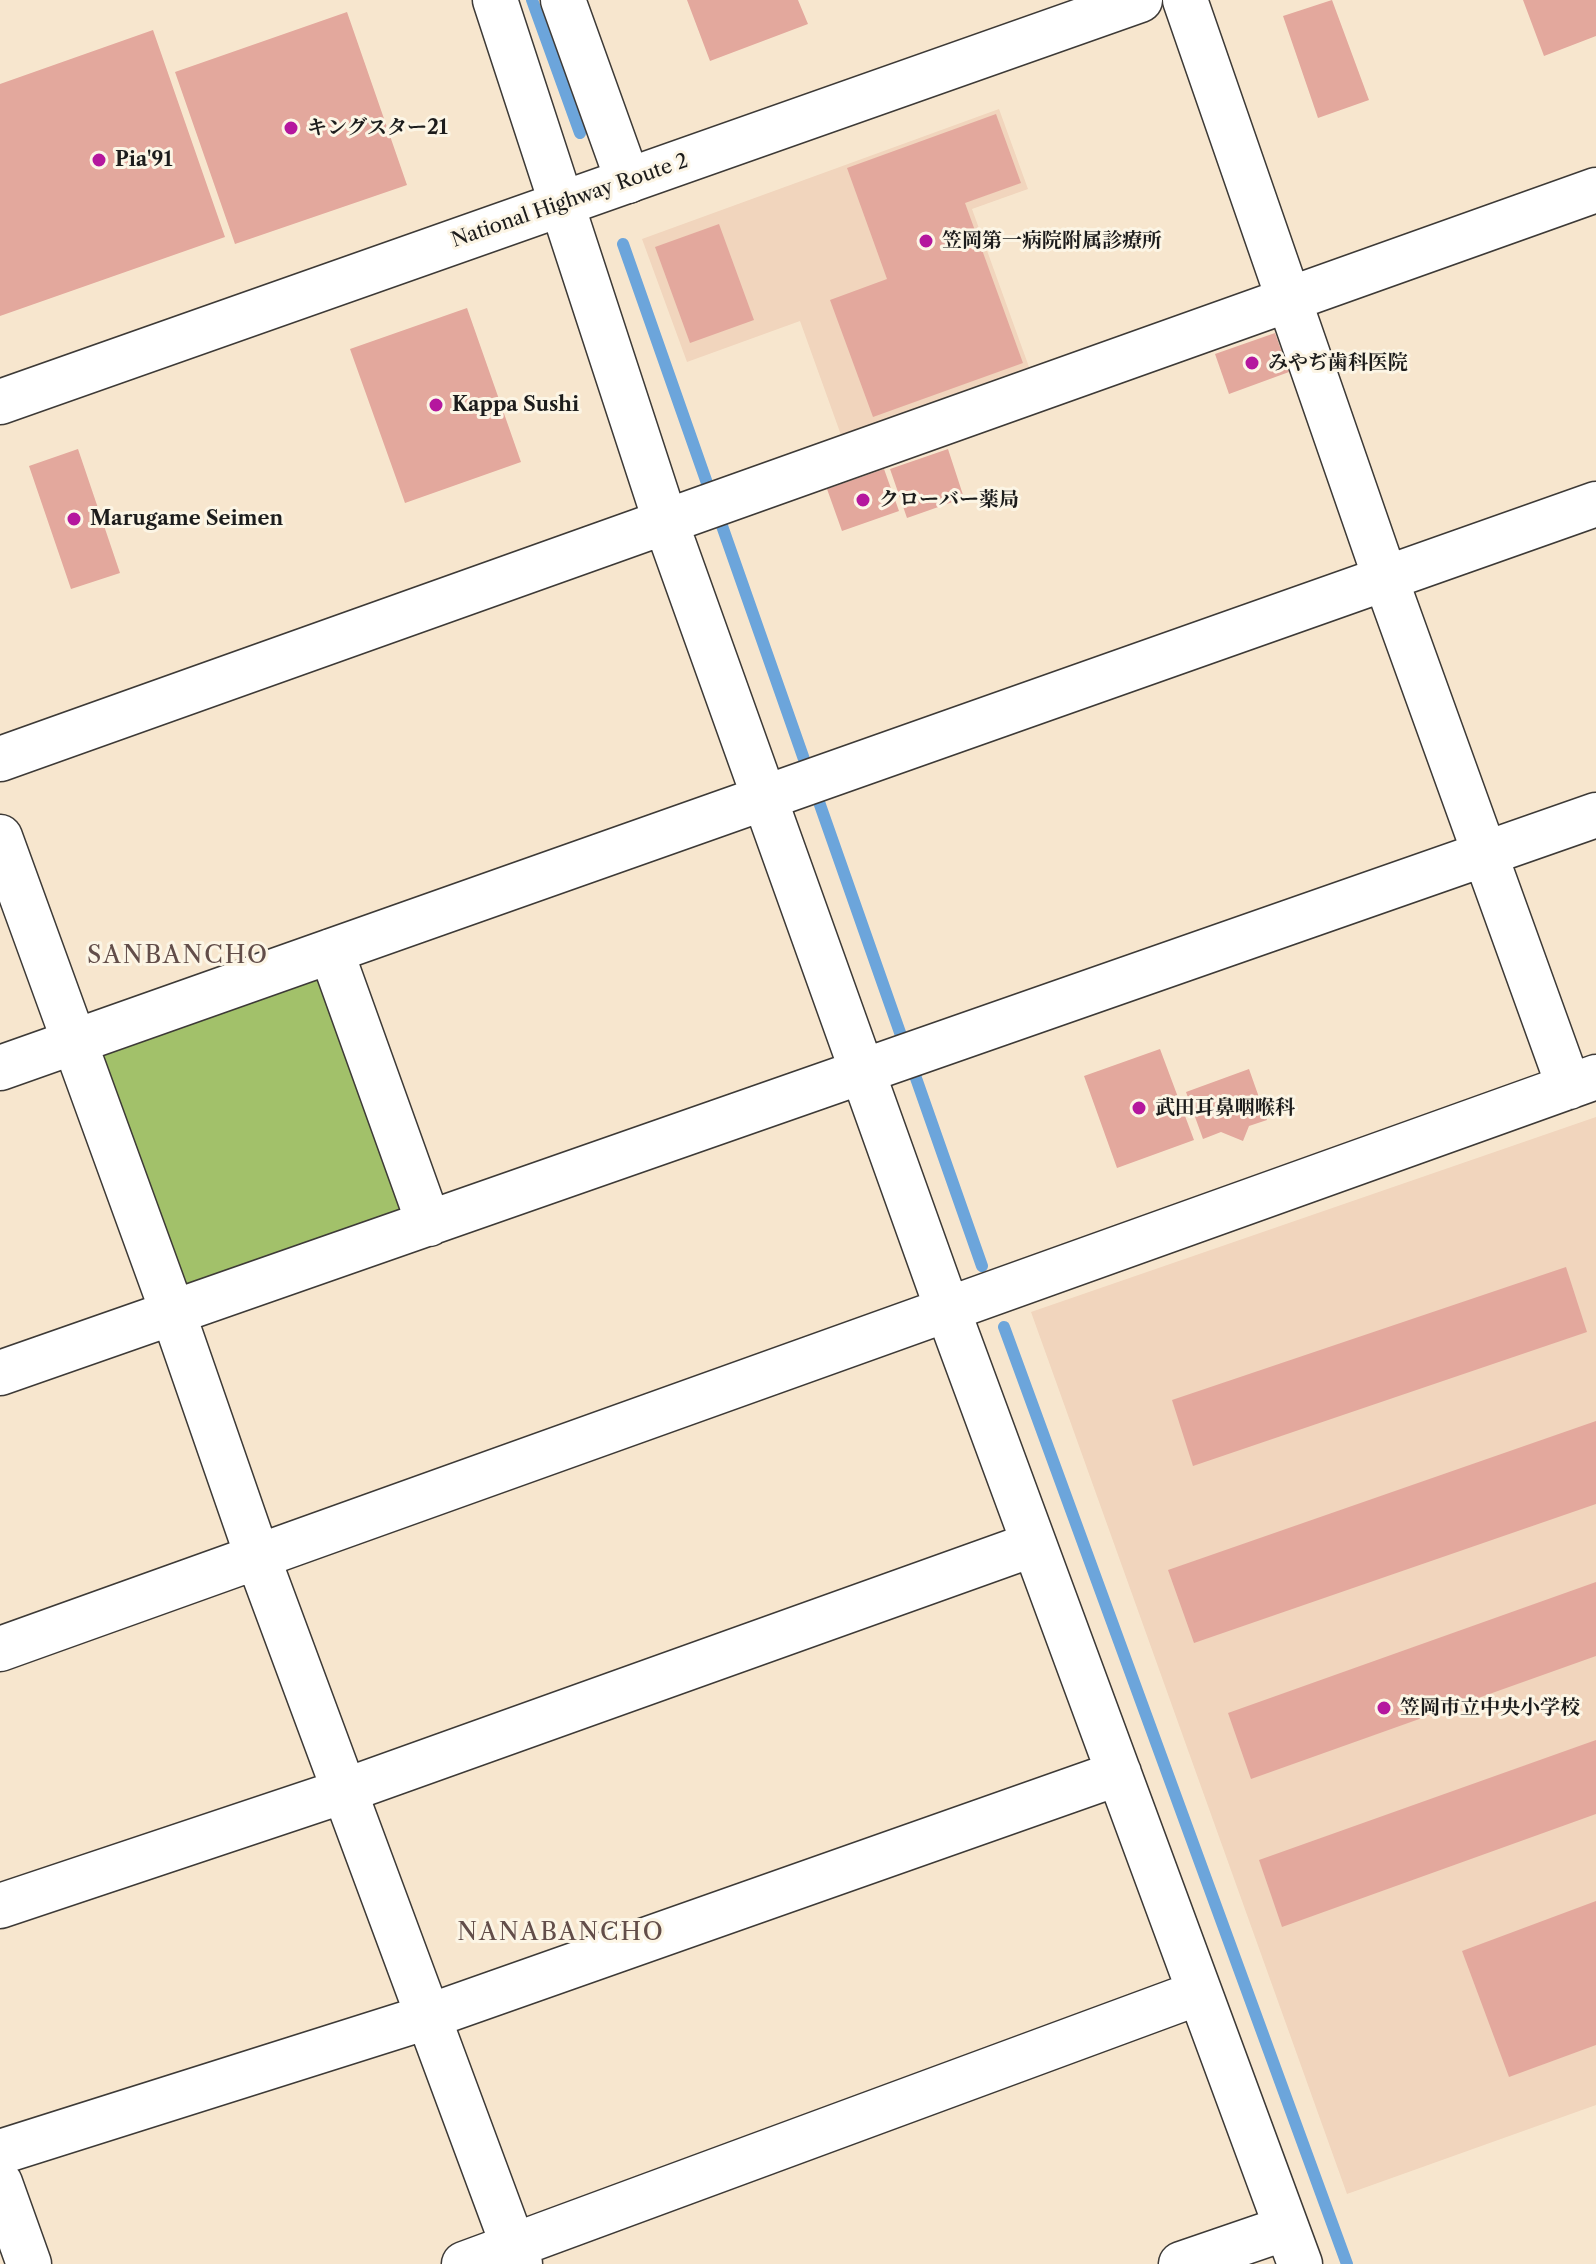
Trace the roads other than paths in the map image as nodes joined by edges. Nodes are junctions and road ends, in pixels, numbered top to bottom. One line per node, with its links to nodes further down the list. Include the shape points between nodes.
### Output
1 (495, 0): 7 (main road)
2 (563, 0): 5 (main road)
3 (1140, 0): 5 (main road, National Highway Route 2)
4 (1185, 0): 8 (main road)
5 (628, 181): 7 (main road, National Highway Route 2)
6 (1596, 190): 8 (main road)
7 (560, 204): 9 (main road, National Highway Route 2); 11 (main road)
8 (1289, 301): 11 (main road); 12 (main road)
9 (0, 402)
10 (1596, 504): 12 (main road)
11 (698, 512): 13 (main road); 14 (main road)
12 (1386, 580): 14 (main road); 17 (main road)
13 (0, 759)
14 (796, 789): 18 (main road); 20 (main road)
15 (1596, 815): 17 (main road)
16 (0, 837): 19 (main road)
17 (1484, 856): 20 (main road); 22 (main road)
18 (331, 951): 19 (main road); 23 (main road)
19 (76, 1041): 21 (main road); 25 (main road)
20 (894, 1063): 23 (main road); 24 (main road)
21 (0, 1068)
22 (1582, 1082): 24 (main road)
23 (429, 1224): 25 (main road)
24 (947, 1308): 27 (main road); 28 (main road)
25 (173, 1313): 26 (main road); 28 (main road)
26 (0, 1373)
27 (1034, 1544): 30 (main road); 31 (main road)
28 (258, 1558): 29 (main road); 31 (main road)
29 (0, 1649)
30 (1119, 1773): 33 (main road); 34 (main road)
31 (344, 1791): 32 (main road); 34 (main road)
32 (0, 1906)
33 (1198, 1993): 37 (main road); 38 (main road)
34 (427, 2017): 35 (main road); 38 (main road)
35 (0, 2152)
36 (0, 2183): 39 (main road)
37 (1293, 2246): 41 (main road)
38 (517, 2256): 40 (main road)
39 (29, 2264)
40 (464, 2264)
41 (1181, 2264)

